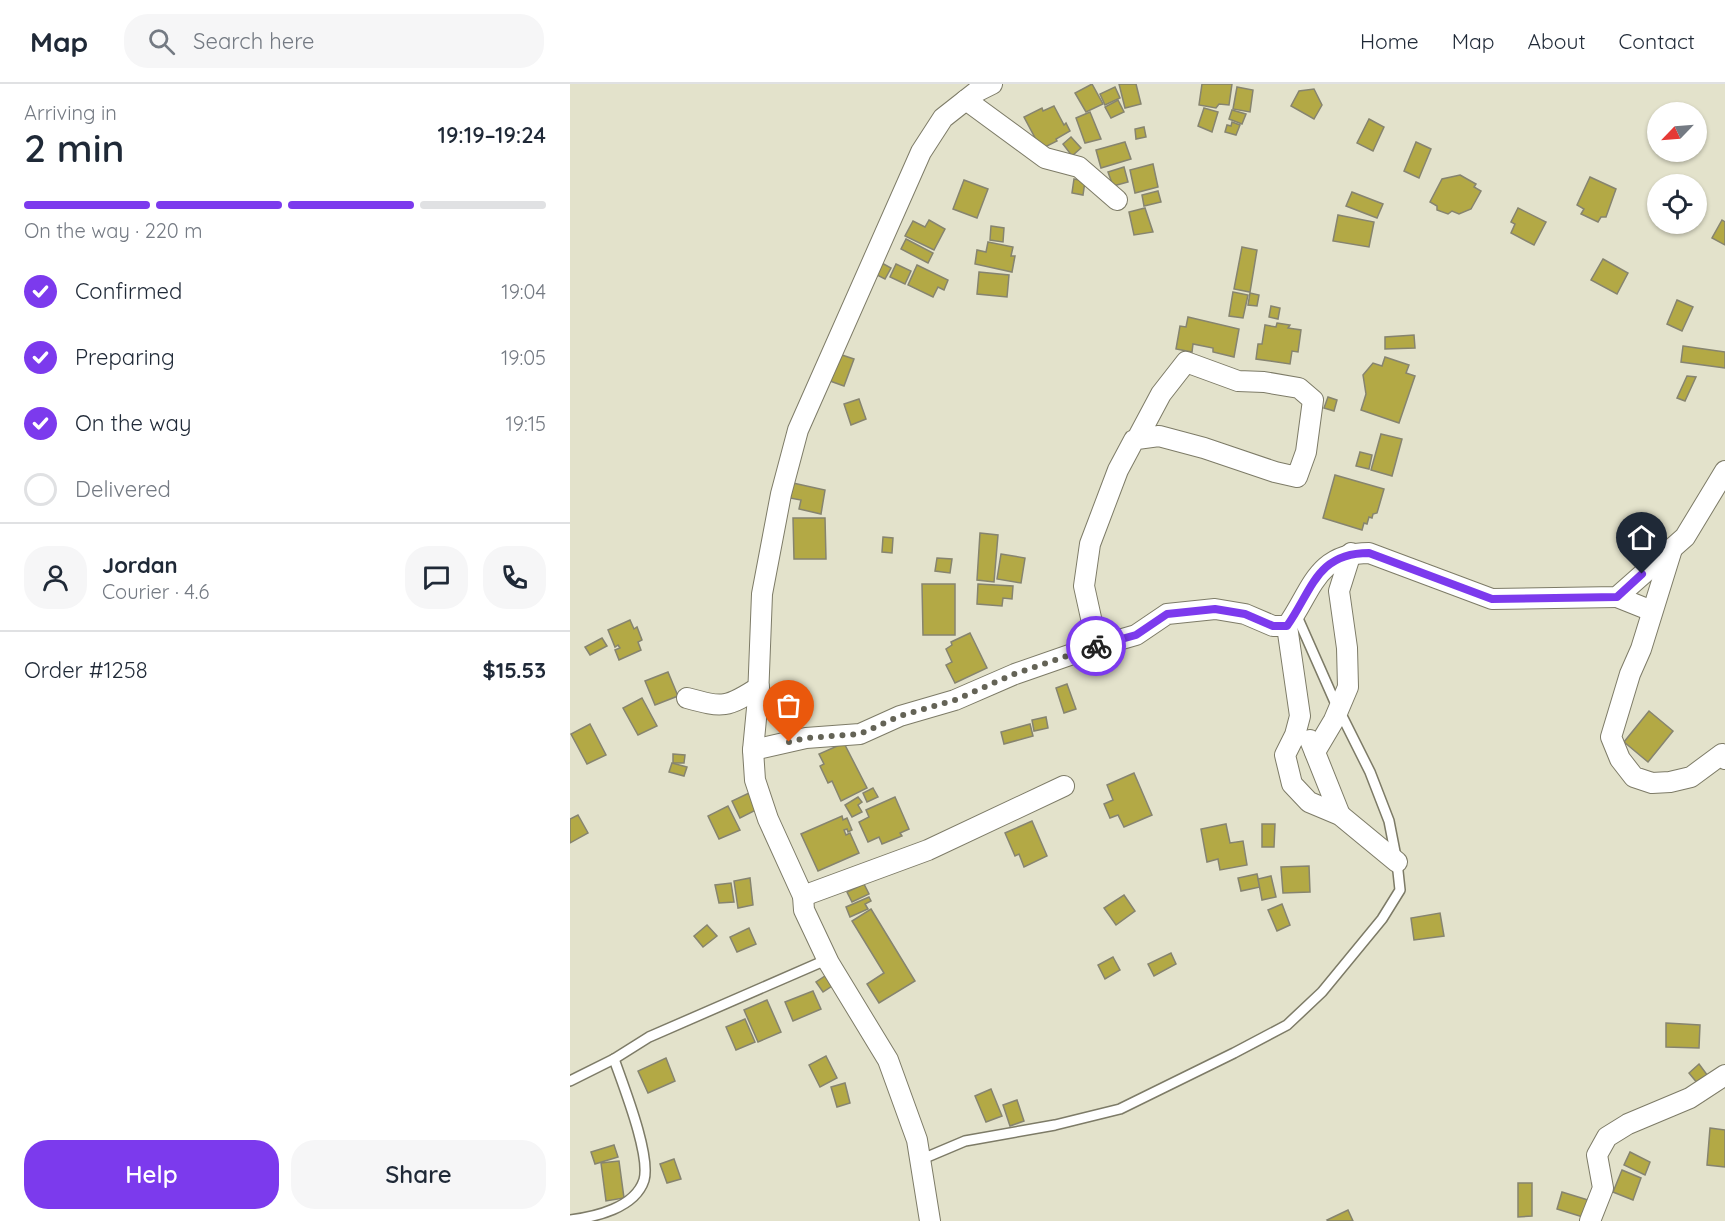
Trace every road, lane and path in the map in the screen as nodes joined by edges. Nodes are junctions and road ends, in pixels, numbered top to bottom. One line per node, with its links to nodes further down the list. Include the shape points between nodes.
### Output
1 (992, 84): 2 (street)
2 (966, 100): 3 (street, via 1045,158 1079,167); 12 (street, via 943,118 921,153 798,430 762,594)
3 (1117, 200)
4 (1137, 440): 4 (street, via 1158,436 1297,477 1306,452 1313,400 1299,388 1238,381 1186,362 1161,394); 11 (street, via 1118,470 1090,544 1084,586 1093,627)
5 (1725, 471): 6 (street, via 1685,537)
6 (1673, 548): 8 (street); 9 (street)
7 (1351, 553): 8 (street, via 1369,553 1492,599); 10 (street, via 1314,578); 14 (street, via 1339,591 1348,687)
8 (1617, 597): 9 (street)
9 (1652, 611): 18 (street, via 1611,737 1620,759 1634,777 1652,783 1690,777 1722,754)
10 (1292, 620): 11 (street, via 1273,626 1245,614 1215,609 1167,614 1136,635); 14 (lane); 15 (street)
11 (1084, 650): 16 (street, via 860,734 806,738)
12 (759, 687): 13 (street, via 738,700 717,706); 16 (street)
13 (687, 698)
14 (1338, 709): 17 (street); 21 (lane, via 1370,772 1389,821)
15 (1300, 716): 17 (street); 20 (street, via 1285,755 1292,784 1309,802)
16 (753, 750): 22 (street, via 755,780)
17 (1315, 752): 20 (street)
18 (1725, 759)
19 (1064, 786): 22 (street, via 928,850)
20 (1340, 815): 21 (street)
21 (1397, 862): 27 (lane, via 1400,890 1382,919 1322,992 1287,1025 1120,1109 966,1141)
22 (803, 896): 23 (street, via 804,910)
23 (828, 963): 24 (lane, via 819,963 740,996 649,1037); 27 (street, via 888,1060 917,1140)
24 (614, 1059): 26 (lane); 28 (lane, via 643,1149 644,1179 635,1195 618,1207)
25 (1725, 1075): 30 (street, via 1690,1098 1607,1137 1597,1155 1603,1188)
26 (570, 1081)
27 (920, 1160): 29 (street)
28 (570, 1220)
29 (930, 1221)
30 (1590, 1221)

